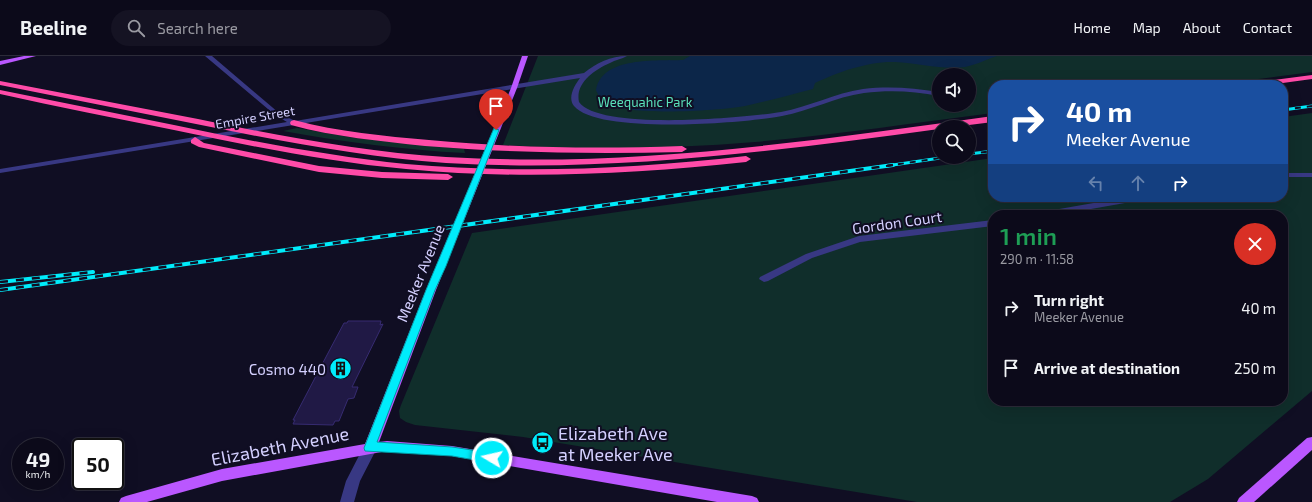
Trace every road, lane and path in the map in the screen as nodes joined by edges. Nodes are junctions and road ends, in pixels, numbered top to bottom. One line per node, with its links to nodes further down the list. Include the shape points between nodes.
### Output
1 (33, 56): 5 (main road)
2 (208, 56): 16 (street, via 277,114)
3 (525, 56): 12 (main road, Meeker Avenue)
4 (624, 56): 6 (street, via 596,67)
5 (0, 63)
6 (584, 77): 12 (street, Empire Street); 14 (street, via 575,92 576,104 580,108 615,119 643,122 755,118 782,114 861,91 888,88)
7 (1312, 77): 8 (highway)
8 (1288, 80)
9 (0, 83): 20 (highway, via 272,137 362,152 448,160 590,162 665,158)
10 (1312, 83): 11 (highway)
11 (1288, 86)
12 (514, 88): 16 (street, Empire Street); 31 (main road, Meeker Avenue, via 431,290)
13 (0, 92): 23 (highway, via 240,141)
14 (932, 93)
15 (988, 120): 20 (highway)
16 (294, 123): 20 (highway, via 356,136 516,149 679,150); 21 (street, Empire Street)
17 (988, 127): 18 (highway)
18 (976, 128)
19 (932, 134): 23 (highway, via 741,160 564,176)
20 (839, 139)
21 (195, 140): 22 (street, Empire Street); 23 (highway, via 202,145 319,169 382,175)
22 (0, 171)
23 (442, 174)
24 (1288, 175): 25 (street)
25 (1312, 175)
26 (1114, 202): 27 (street)
27 (1070, 210)
28 (988, 224): 29 (street, Gordon Court, via 859,239 809,256)
29 (764, 278)
30 (1312, 442): 35 (main road)
31 (370, 448): 32 (main road, Elizabeth Avenue, via 222,475); 33 (street, Meeker Avenue, via 353,481); 34 (main road, Elizabeth Avenue, via 387,446 452,451)
32 (126, 502)
33 (347, 502)
34 (752, 502)
35 (1244, 502)

